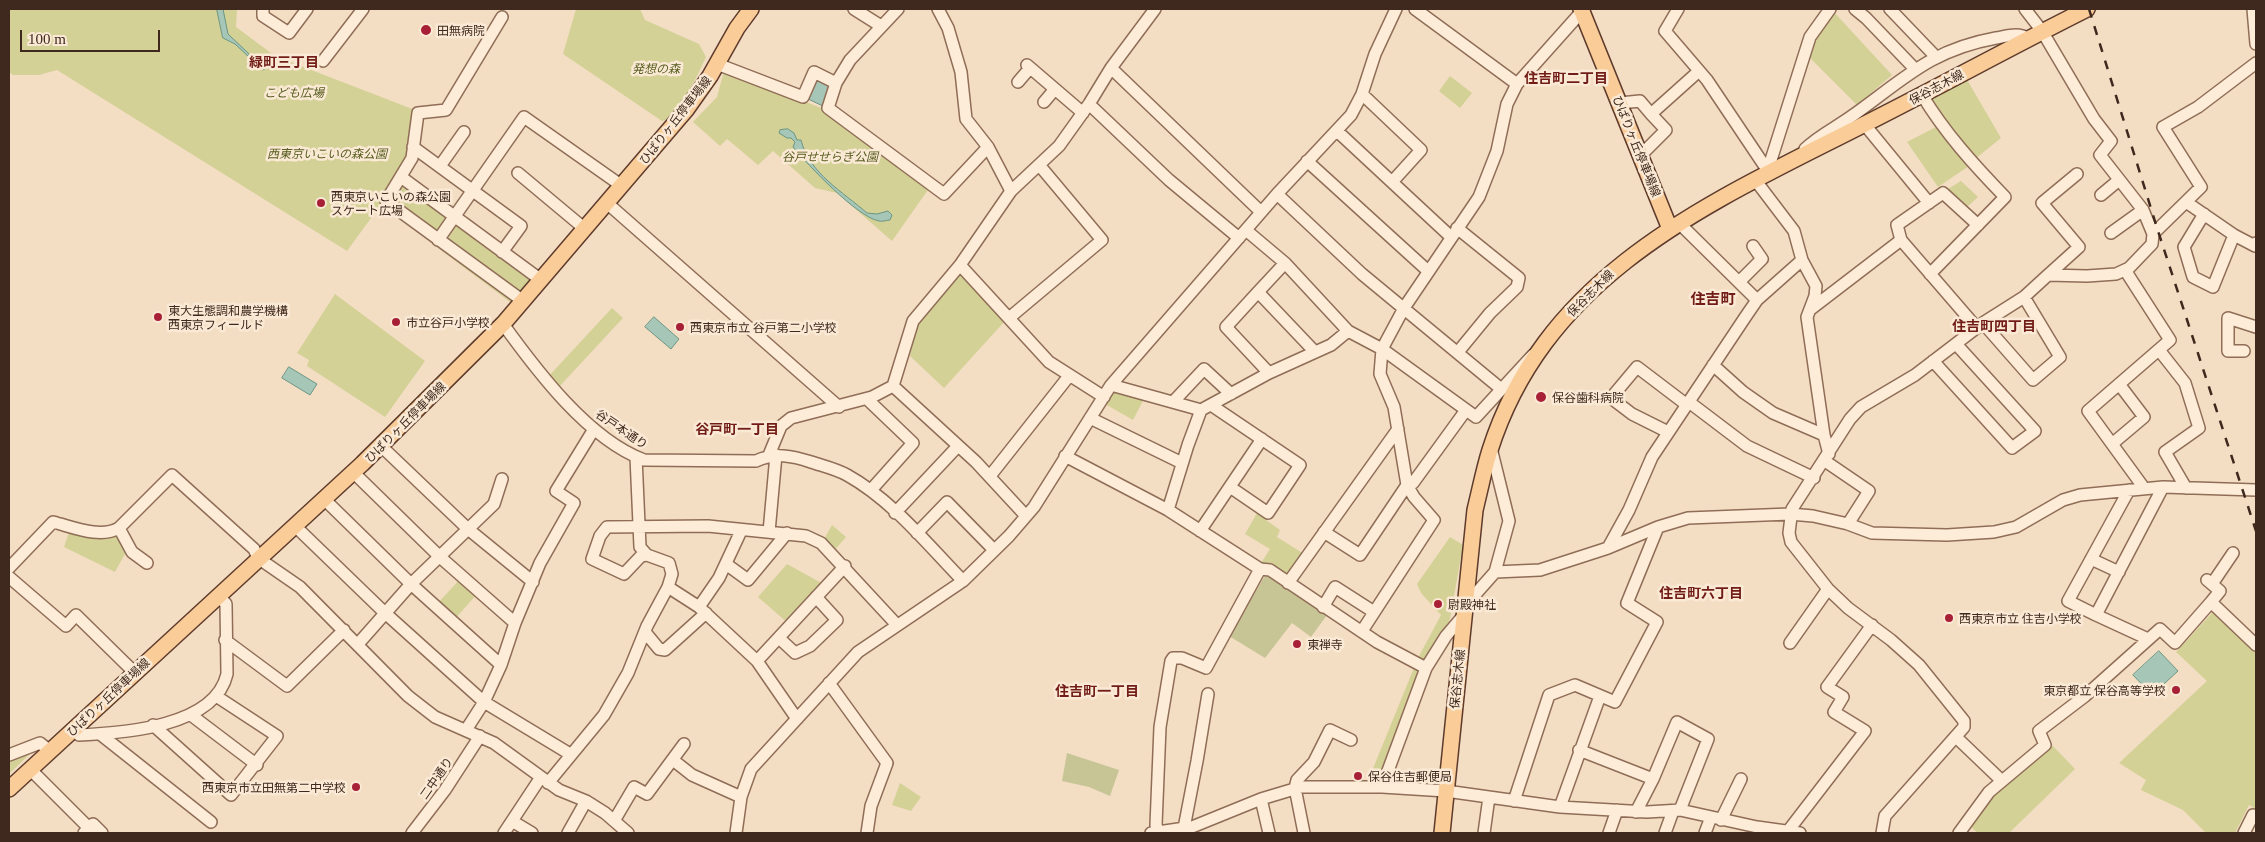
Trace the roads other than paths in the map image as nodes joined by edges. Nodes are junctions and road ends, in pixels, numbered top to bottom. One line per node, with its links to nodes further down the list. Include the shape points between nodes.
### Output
1 (263, 9): 2 (street, via 263,16 289,33)
2 (307, 9)
3 (363, 9): 24 (street)
4 (751, 9): 26 (main road, ひばりヶ丘停車場線)
5 (854, 9): 20 (street)
6 (898, 9): 20 (street)
7 (938, 9): 43 (street, via 948,28 961,72 966,119)
8 (1155, 9): 27 (street)
9 (1396, 9): 34 (street)
10 (1414, 9): 32 (street)
11 (1678, 9): 29 (street, via 1665,31)
12 (1830, 9): 53 (street, via 1810,37)
13 (1855, 9): 28 (street)
14 (1890, 9): 23 (street)
15 (2025, 9): 21 (street)
16 (2087, 9): 21 (main road, 保谷志木線)
17 (2252, 9): 22 (street)
18 (1582, 10): 32 (street); 37 (main road, ひばりヶ丘停車場線)
19 (502, 17): 44 (street, via 446,110 418,113)
20 (881, 26): 31 (street, via 850,60)
21 (2036, 35): 23 (street, via 1990,39 1960,46); 35 (main road, 保谷志木線); 54 (street, via 2111,141 2100,156)
22 (2256, 44)
23 (1936, 57): 28 (street)
24 (323, 61)
25 (2256, 63): 61 (street, via 2198,107 2163,127 2201,187)
26 (717, 64): 31 (street, via 803,97 814,72); 56 (main road, ひばりヶ丘停車場線, via 686,110)
27 (1111, 68): 38 (street); 65 (street)
28 (1914, 68): 46 (street, via 1811,144)
29 (1699, 71): 39 (street); 53 (street)
30 (1018, 82): 33 (street, via 1028,67)
31 (836, 83): 43 (street, via 828,108 944,194)
32 (1517, 84): 71 (street, via 1507,104 1496,151 1479,196)
33 (1055, 89): 36 (street); 38 (street)
34 (1362, 94): 41 (street); 55 (street, via 1421,150)
35 (1922, 95): 40 (main road, 保谷志木線); 68 (street, via 1940,124 1971,162 2005,196)
36 (1044, 102)
37 (1620, 103): 39 (street, via 1640,101); 45 (main road, ひばりヶ丘停車場線)
38 (1086, 108): 49 (street); 74 (street, via 1168,180)
39 (1651, 114): 45 (street, via 1666,130)
40 (1865, 125): 46 (main road, 保谷志木線); 62 (street)
41 (1337, 131): 47 (street); 55 (street)
42 (464, 132): 48 (street)
43 (988, 147): 58 (street)
44 (413, 148): 48 (street); 52 (street, via 412,158)
45 (1640, 156): 69 (main road, ひばりヶ丘停車場線)
46 (1795, 160): 53 (main road, 保谷志木線)
47 (1307, 161): 59 (street); 85 (street)
48 (440, 166): 57 (street)
49 (1040, 166): 58 (street); 96 (street, via 1102,240)
50 (518, 173): 70 (street)
51 (2077, 174): 87 (street, via 2042,202 2079,247)
52 (401, 177): 67 (street); 76 (street, via 386,201)
53 (1763, 177): 69 (main road, 保谷志木線); 81 (street, via 1794,231)
54 (2119, 180): 60 (street); 64 (street)
55 (1392, 182): 71 (street)
56 (622, 186): 57 (street, via 524,117); 63 (main road, ひばりヶ丘停車場線)
57 (473, 190): 67 (street); 80 (street, via 521,226)
58 (1010, 191): 83 (street)
59 (1276, 194): 65 (street); 94 (street, via 1362,274)
60 (2101, 195)
61 (2186, 202): 66 (street); 73 (street)
62 (1929, 203): 68 (street, via 1943,193); 77 (street, via 1897,225)
63 (607, 204): 70 (main road, ひばりヶ丘停車場線); 121 (street)
64 (2143, 210): 72 (street); 73 (street)
65 (1261, 212): 74 (street)
66 (2204, 214): 75 (street); 75 (street, via 2184,247 2193,277 2213,287)
67 (454, 216): 76 (street); 80 (street)
68 (1978, 225): 86 (street)
69 (1675, 226): 89 (street); 101 (main road, 保谷志木線, via 1602,279)
70 (585, 229): 88 (main road, ひばりヶ丘停車場線)
71 (1454, 233): 85 (street); 107 (street, via 1519,278 1517,287 1490,313)
72 (2111, 233)
73 (2153, 234): 84 (street, via 2152,244)
74 (1243, 235): 82 (street); 113 (street)
75 (2234, 235): 78 (street, via 2255,246)
76 (438, 240): 93 (street)
77 (1901, 240): 86 (street); 95 (street)
78 (2256, 243)
79 (1753, 246): 89 (street, via 1762,259)
80 (502, 252): 88 (street)
81 (1802, 260): 92 (street); 95 (street, via 1816,286)
82 (1285, 263): 90 (street); 100 (street)
83 (960, 265): 96 (street); 114 (street, via 913,321)
84 (2125, 270): 87 (street, via 2116,274 2088,276); 104 (street, via 2170,340)
85 (1428, 271): 94 (street)
86 (1930, 274): 98 (street)
87 (2048, 275): 91 (street)
88 (542, 280): 93 (main road, ひばりヶ丘停車場線)
89 (1739, 282): 92 (street)
90 (1258, 292): 106 (street); 110 (street, via 1226,327)
91 (2024, 297): 98 (street); 98 (street, via 2060,357 2033,380)
92 (1757, 300): 109 (street)
93 (523, 301): 97 (main road, ひばりヶ丘停車場線)
94 (1404, 308): 103 (street); 107 (street)
95 (1810, 310): 128 (street, via 1807,317)
96 (1009, 318): 111 (street, via 1050,362)
97 (504, 324): 126 (street, 谷戸本通り, via 535,370); 131 (main road, ひばりヶ丘停車場線)
98 (1980, 326): 102 (street)
99 (2256, 326): 105 (street, via 2228,318 2228,351)
100 (1348, 331): 103 (street); 106 (street, via 1332,345)
101 (1546, 343): 115 (street); 133 (main road, 保谷志木線, via 1516,390)
102 (1956, 344): 108 (street); 108 (street, via 2035,431 2012,448)
103 (1382, 349): 123 (street); 125 (street, via 1380,374 1394,407)
104 (2159, 350): 112 (street); 147 (street, via 2185,383 2199,428 2165,452)
105 (2244, 351)
106 (1315, 352): 110 (street)
107 (1458, 352): 115 (street)
108 (1933, 361): 137 (street, via 1861,407)
109 (1713, 365): 120 (street); 128 (street, via 1773,413)
110 (1269, 373): 116 (street)
111 (1069, 376): 117 (street); 140 (street)
112 (2119, 384): 130 (street, via 2088,411); 130 (street, via 2144,417)
113 (1111, 385): 117 (street); 119 (street)
114 (893, 386): 118 (street); 132 (street)
115 (1500, 388): 123 (street, via 1476,417)
116 (1230, 394): 119 (street, via 1204,369); 122 (street)
117 (1104, 397): 124 (street)
118 (867, 399): 121 (street); 148 (street, via 913,443)
119 (1172, 402): 122 (street)
120 (1688, 403): 127 (street); 127 (street, via 1638,367 1611,398 1632,414); 141 (street, via 1747,446)
121 (839, 407): 134 (street, via 791,418 781,426)
122 (1206, 407): 129 (street); 138 (street)
123 (1466, 410): 143 (street, via 1413,484)
124 (1090, 418): 135 (street); 138 (street)
125 (1398, 429): 143 (street); 165 (street)
126 (594, 430): 136 (street, 谷戸本通り); 184 (street, via 556,491 574,503 540,563)
127 (1668, 432): 168 (street, via 1652,457)
128 (1824, 435): 137 (street)
129 (1262, 439): 144 (street); 144 (street, via 1300,465 1268,513)
130 (2112, 444): 146 (street)
131 (381, 446): 139 (main road, ひばりヶ丘停車場線); 161 (street)
132 (958, 446): 140 (street); 153 (street)
133 (1491, 448): 180 (street, via 1509,521); 191 (main road, 保谷志木線, via 1475,510)
134 (772, 455): 136 (street, 谷戸本通り, via 756,461 644,460); 148 (street, via 803,459 824,466 846,474); 164 (street)
135 (1065, 456): 152 (street); 155 (street)
136 (636, 457): 158 (street)
137 (1827, 458): 141 (street); 156 (street, via 1869,490)
138 (1182, 463): 152 (street)
139 (353, 472): 151 (main road, ひばりヶ丘停車場線); 172 (street)
140 (990, 476): 155 (street)
141 (1814, 478): 154 (street)
142 (502, 479): 161 (street, via 494,504)
143 (1407, 485): 165 (street, via 1360,555); 196 (street, via 1434,520)
144 (1230, 487): 163 (street)
145 (2163, 487): 146 (street); 147 (street); 181 (street)
146 (2144, 488): 149 (street)
147 (2186, 488): 150 (street)
148 (871, 490): 153 (street)
149 (2129, 490): 156 (street, via 2070,498 2023,525 1994,532 1898,535 1872,532); 174 (street)
150 (2256, 490)
151 (324, 499): 157 (main road, ひばりヶ丘停車場線); 186 (street)
152 (1168, 510): 163 (street)
153 (895, 513): 167 (street)
154 (1790, 514): 156 (street); 159 (street, via 1688,518); 188 (street, via 1791,542)
155 (1026, 516): 169 (street)
156 (1848, 524)
157 (294, 525): 173 (main road, ひばりヶ丘停車場線); 195 (street)
158 (637, 527): 162 (street, via 708,526); 171 (street, via 640,547); 171 (street, via 607,527 600,536 592,559 624,574 641,556)
159 (1658, 527): 168 (street); 218 (street, via 1627,603 1658,622 1615,702)
160 (119, 528): 173 (street, via 172,475 254,549); 175 (street, via 132,552); 178 (street, via 112,532 91,531 53,522)
161 (468, 529): 172 (street); 184 (street)
162 (741, 530): 164 (street); 176 (street)
163 (1200, 531): 179 (street)
164 (769, 532): 166 (street)
165 (1324, 532): 185 (street)
166 (787, 533): 176 (street, via 748,580); 177 (street, via 821,543)
167 (917, 533): 169 (street, via 947,502); 183 (street)
168 (1608, 548): 180 (street, via 1540,570)
169 (994, 550): 183 (street)
170 (2233, 553): 192 (street, via 2209,582 2220,591)
171 (647, 555): 187 (street, via 669,563 672,574)
172 (440, 557): 186 (street); 199 (street)
173 (258, 558): 189 (main road, ひばりヶ丘停車場線); 202 (street, via 300,587)
174 (2091, 559): 181 (street); 197 (street, via 2068,601)
175 (147, 563)
176 (726, 564): 194 (street)
177 (845, 566): 190 (street); 200 (street)
178 (9, 568)
179 (1260, 569): 185 (street, via 1270,570); 262 (street, via 1206,668 1182,658 1171,661 1160,727)
180 (1494, 572): 191 (street, via 1472,598)
181 (2119, 572): 197 (street)
182 (9, 577): 214 (street, via 66,626 76,615)
183 (963, 581): 200 (street)
184 (533, 582): 199 (street)
185 (1288, 583): 193 (street)
186 (411, 584): 195 (street); 212 (street)
187 (668, 587): 194 (street); 204 (street)
188 (1828, 589): 201 (street); 209 (street)
189 (218, 595): 207 (street, via 226,604); 214 (main road, ひばりヶ丘停車場線)
190 (816, 597): 205 (street); 205 (street, via 837,620 810,646 794,653)
191 (1465, 600): 198 (main road, 保谷志木線)
192 (2211, 602): 206 (street, via 2175,643 2160,630); 210 (street)
193 (1323, 607): 196 (street, via 1335,587); 203 (street)
194 (702, 610): 204 (street, via 665,650 659,649); 211 (street)
195 (384, 612): 208 (street); 219 (street)
196 (1374, 612): 203 (street)
197 (2096, 615): 206 (street)
198 (1463, 616): 213 (street); 244 (main road, 保谷志木線)
199 (515, 623): 212 (street)
200 (897, 625): 215 (street, via 858,652)
201 (1872, 625): 227 (street, via 1919,665 1964,721 1964,727); 278 (street, via 1827,687 1843,697 1834,712 1865,731)
202 (344, 630): 207 (street, via 287,686); 208 (street)
203 (1362, 631): 213 (street)
204 (645, 632): 233 (street, via 628,673 606,712)
205 (779, 638): 211 (street)
206 (2148, 639): 240 (street, via 2039,731 2045,745)
207 (225, 640): 217 (street, via 227,674)
208 (358, 644): 224 (street, via 428,712)
209 (1790, 644)
210 (2256, 645)
211 (757, 661): 221 (street)
212 (501, 665): 219 (street)
213 (1426, 668): 241 (street)
214 (134, 672): 223 (main road, ひばりヶ丘停車場線)
215 (829, 683): 221 (street); 270 (street, via 887,763 871,806)
216 (1208, 694): 259 (street)
217 (216, 696): 220 (street); 235 (street, via 277,736)
218 (1600, 696): 230 (street); 249 (street, via 1575,685 1549,695)
219 (484, 702): 224 (street); 233 (street)
220 (191, 715): 222 (street); 235 (street)
221 (797, 719): 245 (street, via 751,769)
222 (153, 725): 225 (street); 235 (street, via 231,795)
223 (73, 729): 225 (street, via 79,735); 231 (main road, ひばりヶ丘停車場線)
224 (466, 730): 226 (street)
225 (100, 734): 258 (street)
226 (480, 736): 239 (street, via 523,762); 264 (street, 二中通り)
227 (1956, 737): 240 (street); 279 (street, via 1885,816)
228 (1351, 740): 242 (street, via 1330,730 1314,762 1297,780)
229 (684, 744): 234 (street)
230 (1578, 750): 237 (street); 250 (street)
231 (50, 751): 232 (street, via 40,743); 236 (main road, ひばりヶ丘停車場線)
232 (9, 754)
233 (570, 754): 239 (street)
234 (673, 760): 245 (street, via 692,775); 256 (street, via 647,794 634,787)
235 (257, 765)
236 (30, 770): 243 (main road, ひばりヶ丘停車場線); 261 (street)
237 (1653, 779): 252 (street, via 1677,722 1708,739); 253 (street)
238 (1741, 779): 255 (street)
239 (545, 780): 248 (street, via 559,790); 257 (street)
240 (2002, 782): 280 (street, via 1989,792)
241 (1382, 787): 242 (street); 244 (street)
242 (1295, 788): 247 (street); 272 (street)
243 (9, 789)
244 (1446, 791): 246 (street); 273 (main road, 保谷志木線)
245 (741, 796): 269 (street)
246 (1489, 797): 249 (street); 274 (street)
247 (1261, 799): 259 (street); 271 (street)
248 (586, 801): 256 (street); 267 (street)
249 (1514, 801): 250 (street)
250 (1560, 807): 251 (street)
251 (1617, 810): 253 (street); 275 (street)
252 (1676, 811): 253 (street); 255 (street); 276 (street)
253 (1636, 812)
254 (2256, 817): 281 (street, via 2253,815)
255 (1716, 819): 260 (street); 277 (street)
256 (614, 820): 268 (street)
257 (512, 821): 265 (street); 266 (street)
258 (211, 822)
259 (1191, 829): 262 (street)
260 (1755, 830): 278 (street)
261 (86, 831): 263 (street, via 93,824)
262 (1154, 832)
263 (102, 833)
264 (412, 833)
265 (504, 833)
266 (532, 833)
267 (568, 833)
268 (628, 833)
269 (736, 833)
270 (867, 833)
271 (1269, 833)
272 (1304, 833)
273 (1442, 833)
274 (1484, 833)
275 (1609, 833)
276 (1665, 833)
277 (1705, 833)
278 (1797, 833)
279 (1882, 833)
280 (1959, 833)
281 (2244, 833)

